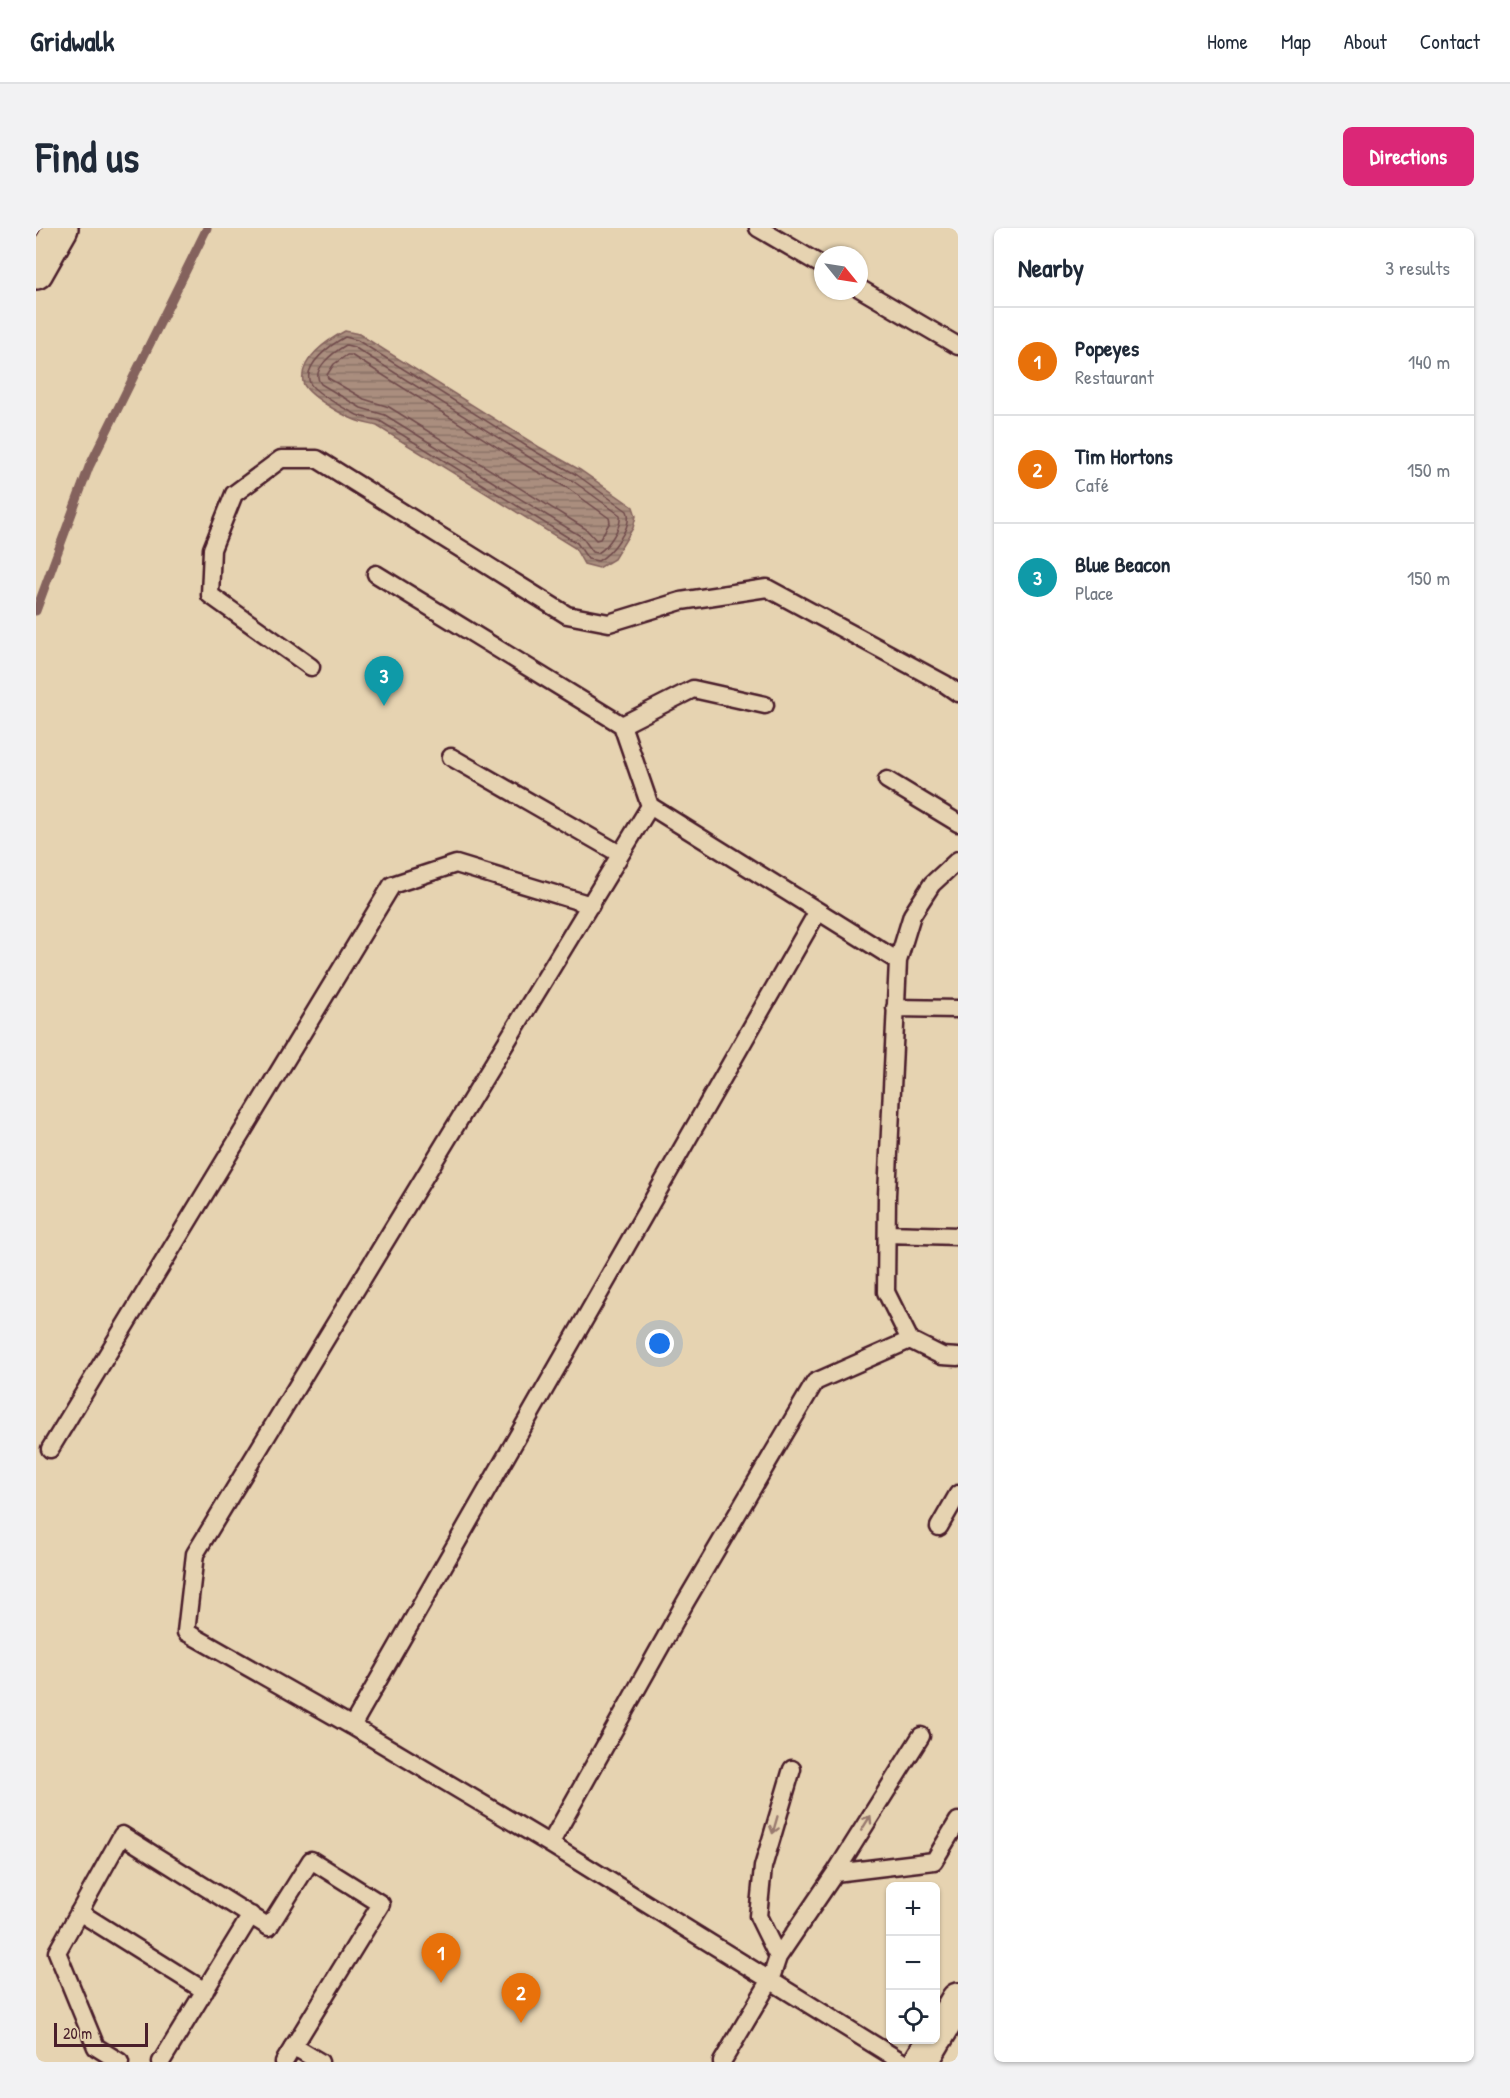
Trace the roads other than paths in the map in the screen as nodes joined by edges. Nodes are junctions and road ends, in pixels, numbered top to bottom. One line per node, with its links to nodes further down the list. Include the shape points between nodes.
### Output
1 (61, 228): 4 (main road)
2 (758, 228): 3 (lane)
3 (814, 261)
4 (38, 270)
5 (868, 293): 6 (lane)
6 (958, 346)
7 (376, 574): 11 (lane)
8 (311, 667): 9 (lane, via 210,595 212,549 234,494 281,459 317,459 567,615 609,623 681,601 767,588)
9 (958, 693)
10 (765, 705): 11 (lane, via 693,688)
11 (622, 725): 14 (lane)
12 (451, 757): 16 (lane)
13 (887, 780): 15 (lane)
14 (650, 806): 16 (lane); 19 (lane)
15 (958, 823)
16 (620, 854): 18 (lane)
17 (958, 860): 20 (lane, via 932,884 912,915)
18 (591, 905): 27 (lane, via 456,864 392,885); 30 (lane, via 195,1554 186,1632)
19 (818, 911): 20 (lane); 30 (lane)
20 (898, 961): 21 (lane)
21 (895, 1008): 22 (lane); 23 (lane)
22 (958, 1009)
23 (887, 1234): 24 (lane); 25 (lane, via 886,1292)
24 (958, 1236)
25 (910, 1340): 26 (lane, via 942,1356); 34 (lane, via 815,1382)
26 (958, 1357)
27 (50, 1449)
28 (958, 1494): 29 (lane)
29 (939, 1527)
30 (352, 1726): 34 (lane)
31 (921, 1736): 35 (lane, one-way to 31)
32 (792, 1769): 38 (lane, one-way to 38, via 763,1867 758,1916)
33 (958, 1821): 35 (lane, via 934,1861)
34 (550, 1844): 39 (lane)
35 (835, 1873): 38 (lane)
36 (79, 1912): 37 (lane, via 122,1834); 40 (lane); 45 (lane, via 57,1952 96,2047)
37 (251, 1915): 40 (lane); 44 (lane, via 269,1927 311,1860 381,1904)
38 (778, 1957): 39 (lane)
39 (770, 1981): 49 (lane); 50 (lane)
40 (205, 1991): 46 (lane)
41 (958, 2001): 42 (main road)
42 (940, 2030)
43 (932, 2044): 51 (main road)
44 (293, 2046): 47 (lane); 48 (lane)
45 (120, 2062)
46 (161, 2062)
47 (284, 2062)
48 (320, 2062)
49 (722, 2062)
50 (902, 2062)
51 (921, 2062)

